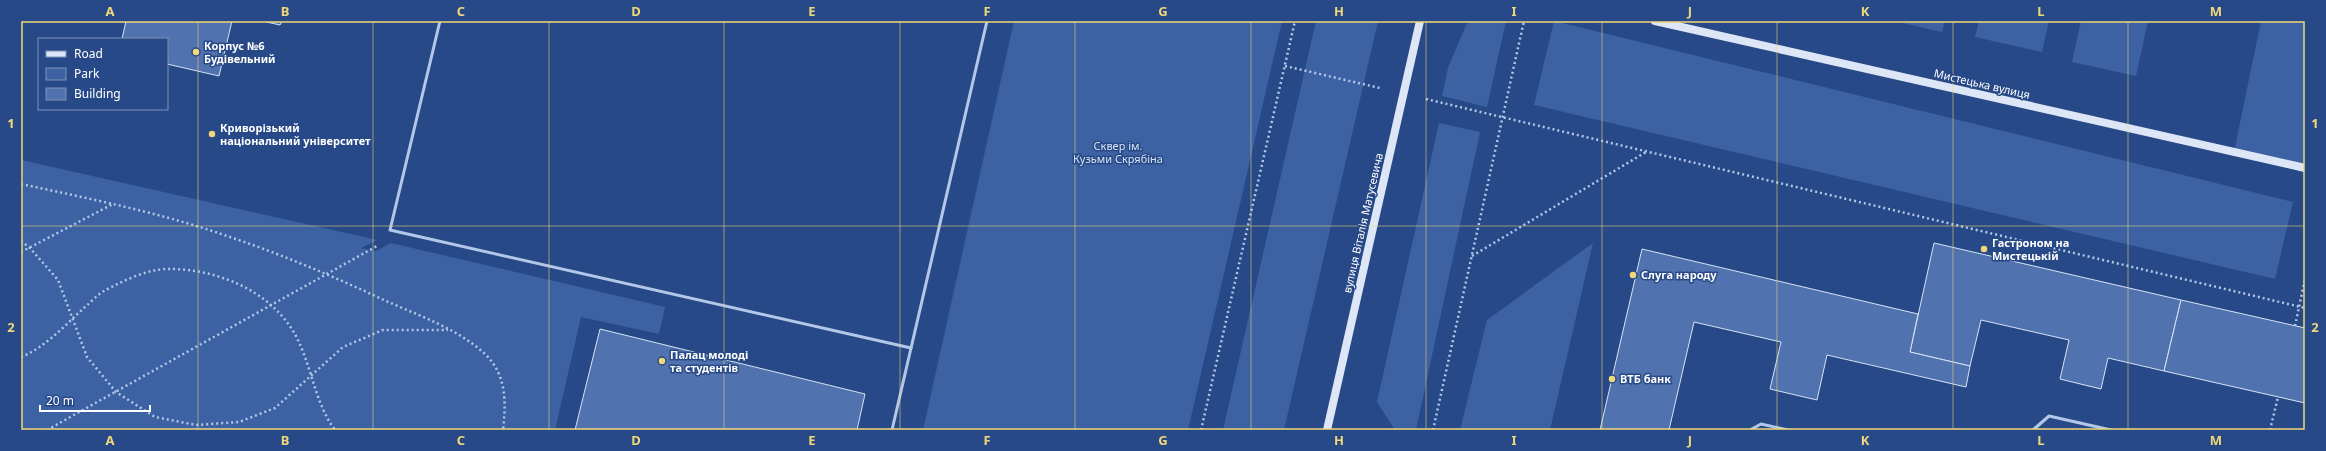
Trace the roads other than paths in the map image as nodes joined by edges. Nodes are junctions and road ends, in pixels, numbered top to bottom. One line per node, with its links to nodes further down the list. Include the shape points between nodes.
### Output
1 (440, 21): 6 (lane, via 390,230)
2 (987, 21): 6 (lane)
3 (1420, 21): 8 (street, вулиця Віталія Матусевича)
4 (1655, 21): 5 (street, Мистецька вулиця)
5 (2305, 168)
6 (911, 348): 7 (lane)
7 (892, 430)
8 (1327, 430)
9 (1750, 430): 10 (lane, via 1760,424)
10 (1788, 430)
11 (2033, 430): 12 (lane, via 2049,416)
12 (2111, 430)

